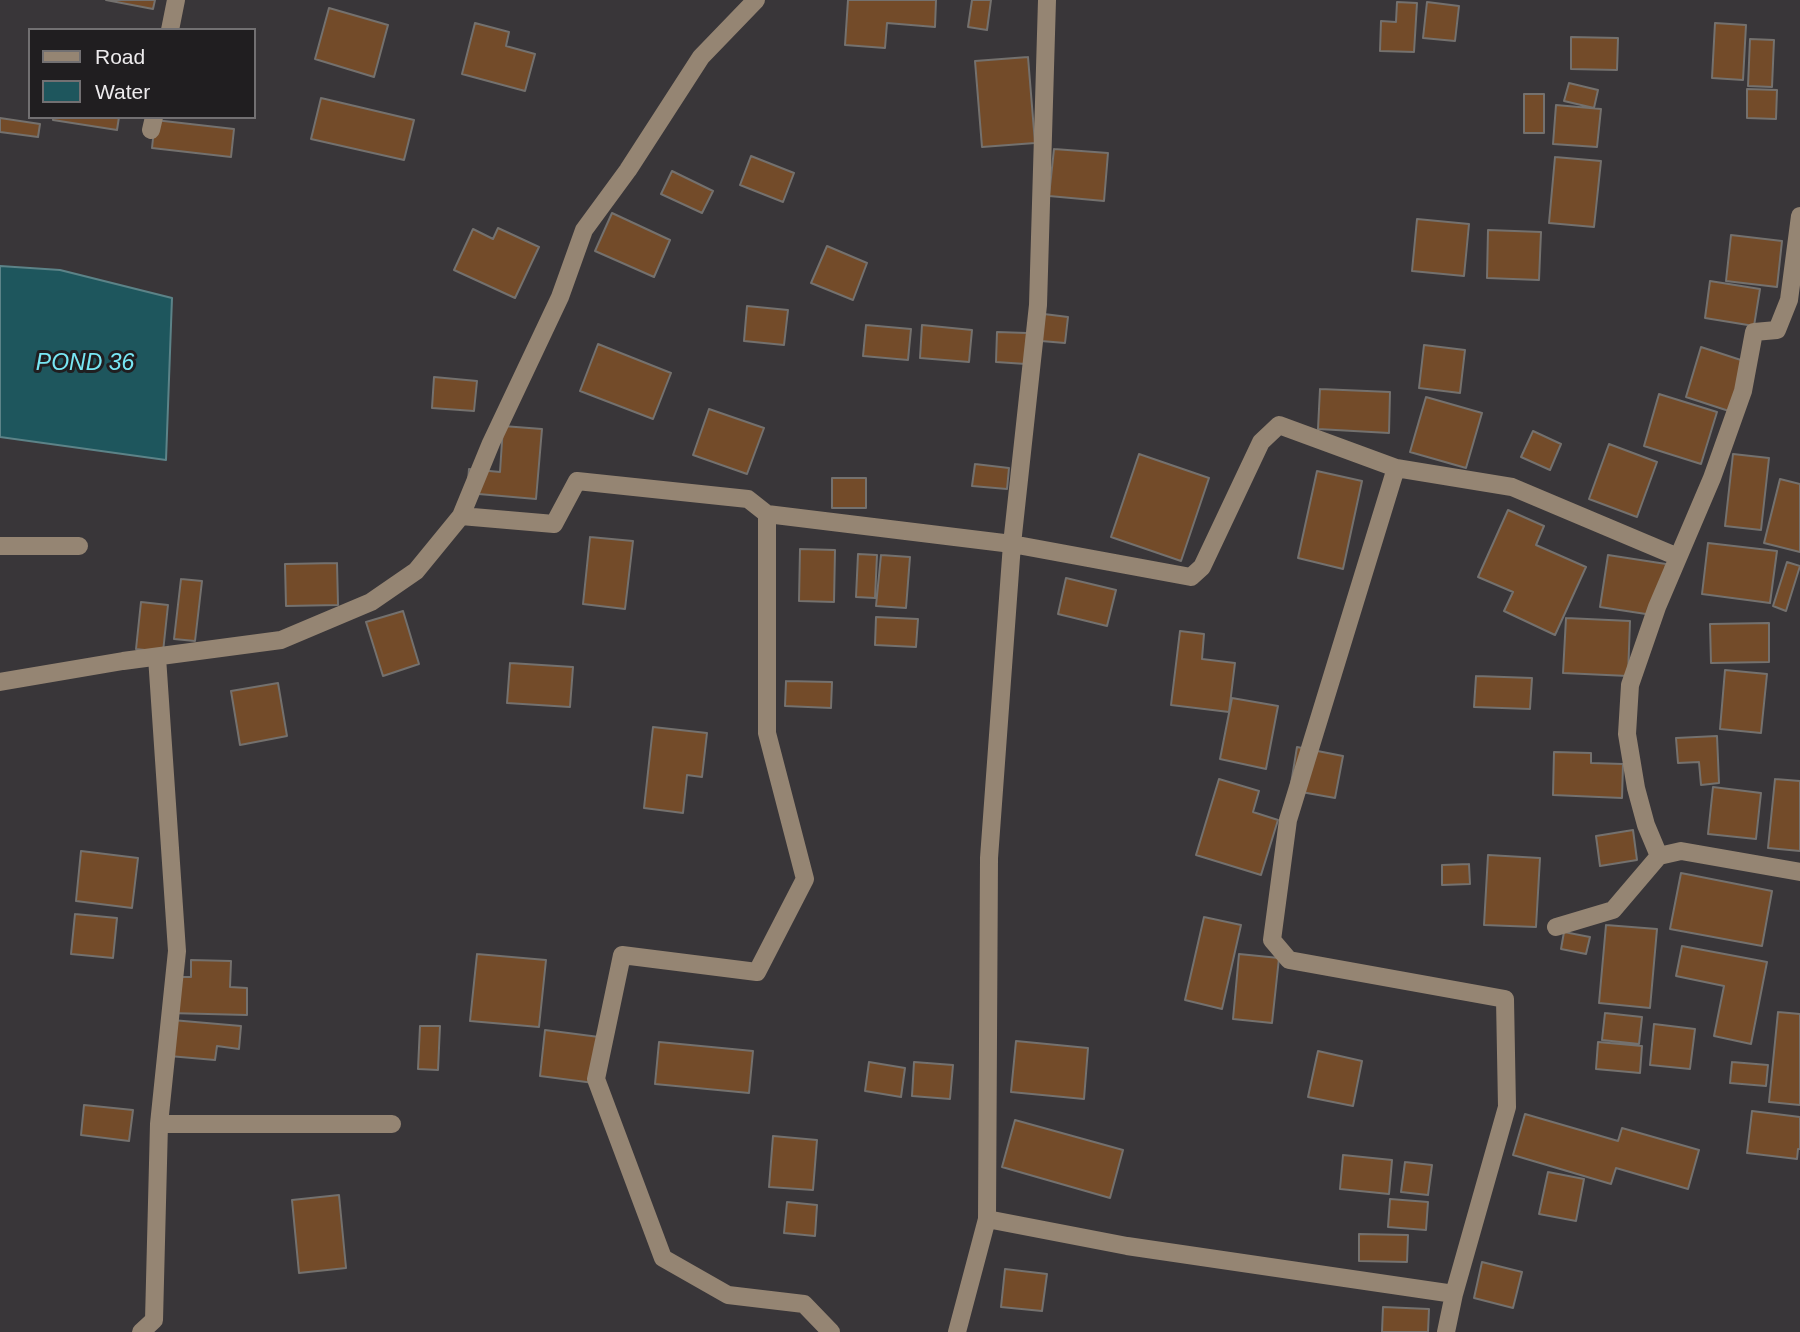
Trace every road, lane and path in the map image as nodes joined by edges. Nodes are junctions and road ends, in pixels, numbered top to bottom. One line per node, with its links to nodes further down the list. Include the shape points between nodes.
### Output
1 (176, 0): 4 (street)
2 (756, 0): 8 (street, via 701,57 584,230 561,298)
3 (1047, 0): 9 (street, via 1038,305)
4 (170, 28)
5 (1800, 216): 12 (street, via 1789,300 1777,330 1754,332 1743,391)
6 (1396, 468): 9 (street, via 1279,425 1261,442 1202,567 1191,577); 12 (street, via 1512,487); 21 (street, via 1288,820 1272,940 1289,960 1505,999 1507,1107)
7 (767, 514): 8 (street, via 748,499 577,481 554,524); 9 (street); 23 (street, via 767,733 805,879 757,972 622,955 596,1079 663,1258 728,1295 804,1304)
8 (461, 516): 13 (street, via 416,571 371,602 281,640)
9 (1012, 544): 20 (street, via 989,859)
10 (0, 546): 11 (street)
11 (79, 546)
12 (1678, 557): 15 (street, via 1630,685 1626,734 1646,825)
13 (157, 657): 14 (street); 18 (street, via 177,950)
14 (0, 682)
15 (1659, 856): 16 (street, via 1681,851); 17 (street, via 1613,910)
16 (1800, 872)
17 (1556, 927)
18 (159, 1124): 19 (street); 22 (street, via 153,1320)
19 (392, 1124)
20 (987, 1219): 21 (street, via 1127,1246); 24 (street)
21 (1454, 1294): 25 (street)
22 (141, 1332)
23 (831, 1332)
24 (957, 1332)
25 (1446, 1332)

